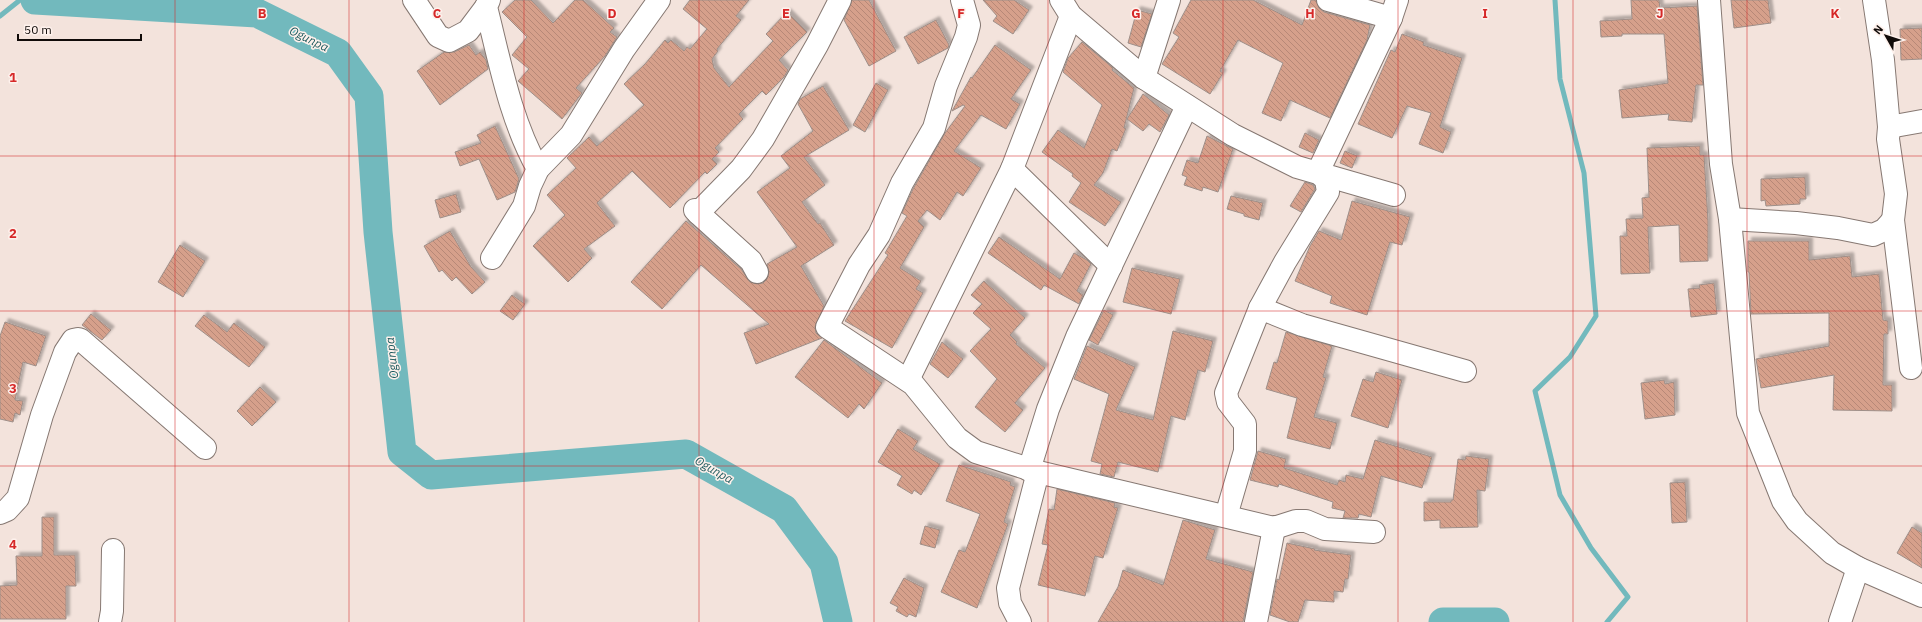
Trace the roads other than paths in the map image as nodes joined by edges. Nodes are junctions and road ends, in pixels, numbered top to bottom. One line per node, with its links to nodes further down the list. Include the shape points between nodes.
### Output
1 (414, 0): 9 (street, via 438,36 449,41 468,31)
2 (659, 0): 16 (street, via 624,49 571,135)
3 (840, 0): 24 (street, via 763,139 741,169 696,211 751,261)
4 (962, 0): 28 (street, via 969,25 946,86 934,128 902,183 879,235 859,265 827,327)
5 (1169, 0): 12 (street)
6 (1328, 0): 11 (street)
7 (1709, 0): 20 (street, via 1721,164)
8 (1874, 0): 15 (street)
9 (488, 3): 16 (street, via 511,106 527,150)
10 (1066, 8): 12 (street); 17 (street)
11 (1394, 9): 18 (street)
12 (1144, 78): 13 (street)
13 (1187, 106): 18 (street, via 1233,135 1297,167); 23 (street)
14 (1922, 121): 15 (street)
15 (1889, 127): 21 (street, via 1888,139 1896,194)
16 (538, 169): 22 (street, via 524,206)
17 (1012, 170): 23 (street); 28 (street)
18 (1318, 172): 19 (street); 25 (street, via 1326,180 1328,192)
19 (1394, 196)
20 (1730, 219): 21 (street, via 1803,224 1873,235 1884,230); 36 (street, via 1748,413 1784,501 1797,521 1832,552)
21 (1894, 220): 26 (street)
22 (492, 258)
23 (1111, 266): 30 (street, via 1077,337 1048,408)
24 (757, 272)
25 (1260, 308): 27 (street, via 1302,325); 32 (street, via 1226,393 1228,402 1246,424 1244,451)
26 (1911, 368)
27 (1465, 371)
28 (908, 380): 30 (street, via 957,438 976,452)
29 (205, 448): 31 (street, via 78,338 70,343 65,352 42,415 21,490 14,504)
30 (1033, 471): 32 (street); 39 (street, via 1008,588 1010,603)
31 (0, 513)
32 (1226, 516): 33 (street)
33 (1274, 528): 34 (street, via 1296,521 1306,521 1325,529); 40 (street)
34 (1374, 532)
35 (113, 550): 38 (street)
36 (1858, 568): 37 (street); 41 (street)
37 (1922, 596)
38 (110, 622)
39 (1020, 622)
40 (1256, 622)
41 (1840, 622)

